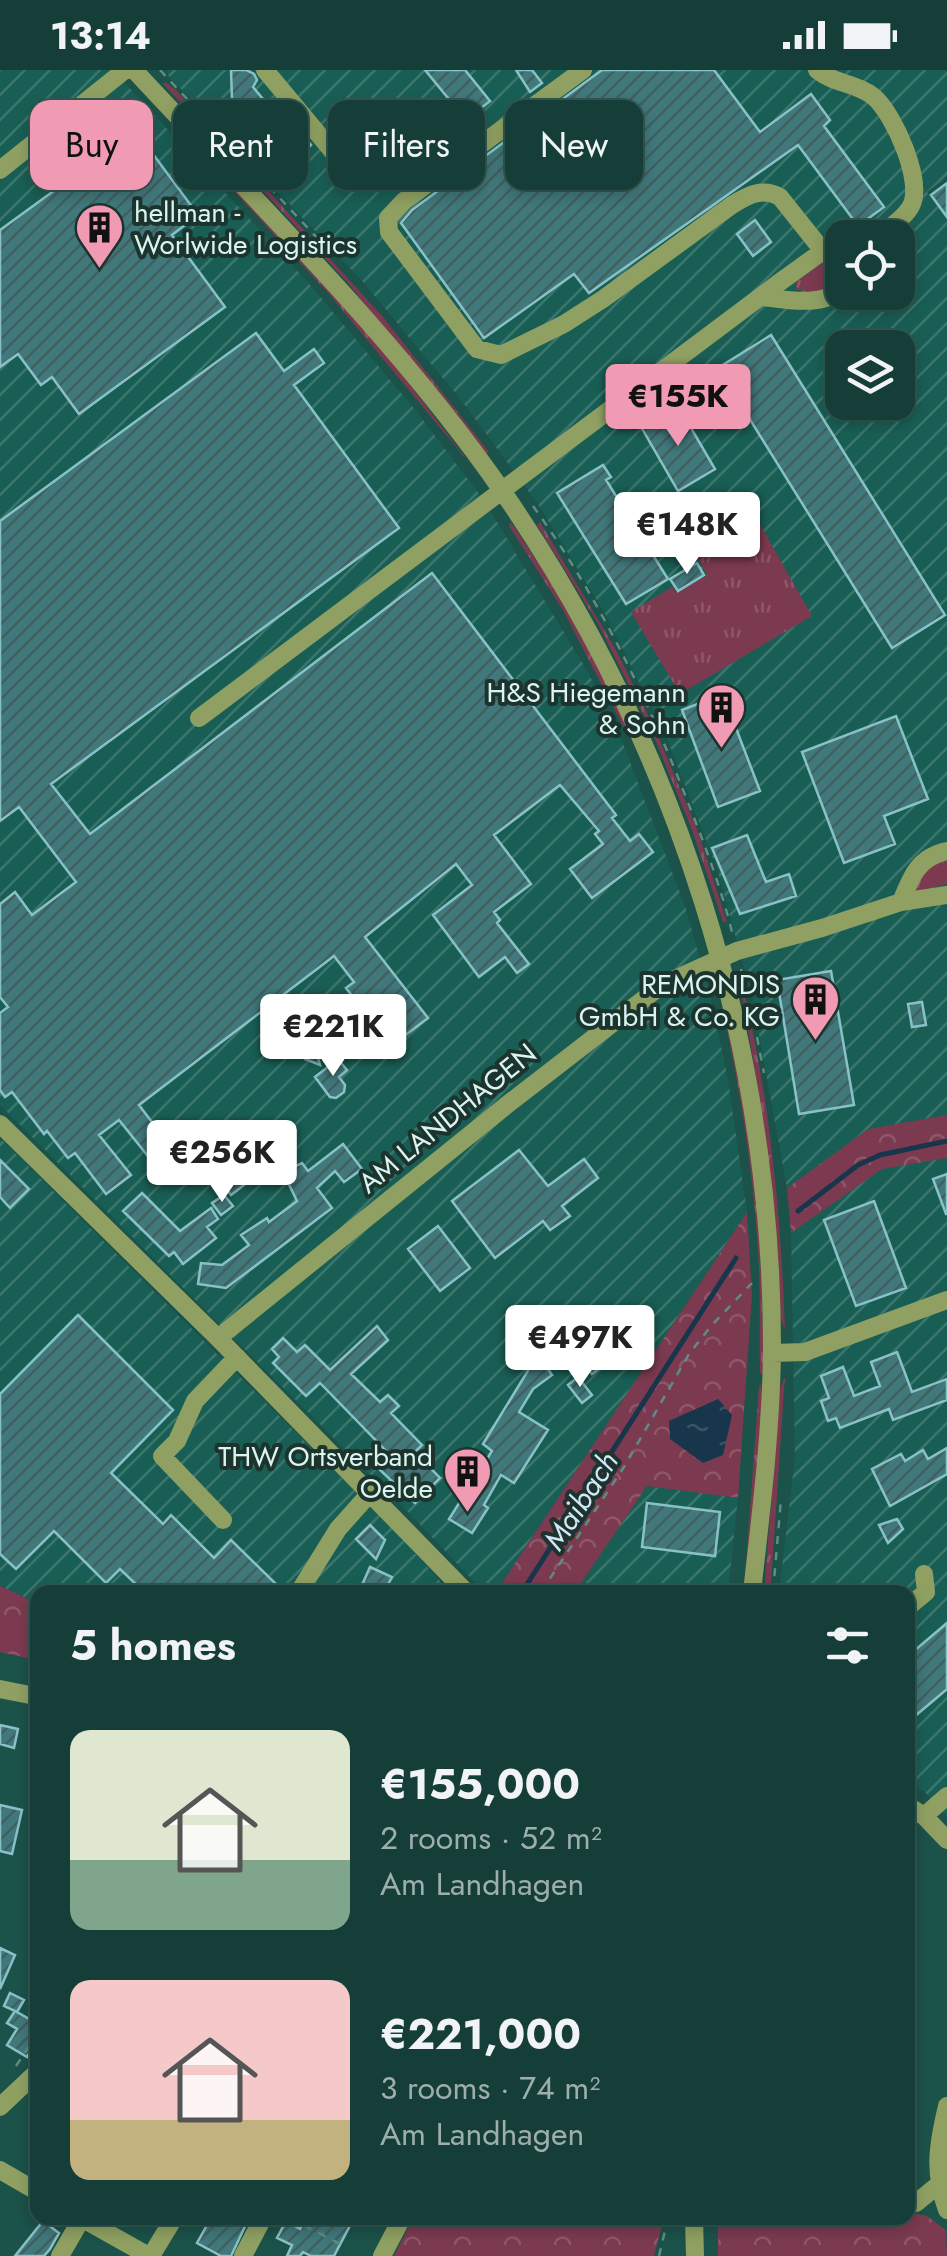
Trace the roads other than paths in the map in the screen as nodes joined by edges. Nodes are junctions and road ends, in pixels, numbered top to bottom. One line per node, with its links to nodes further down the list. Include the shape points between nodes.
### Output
1 (125, 70): 7 (street)
2 (134, 70): 13 (street)
3 (265, 70): 6 (street)
4 (584, 70): 9 (street, via 388,218 389,232 478,349 501,355 564,324 754,194 780,198)
5 (817, 70): 8 (street, via 876,98 894,127 916,186)
6 (328, 146)
7 (0, 170)
8 (899, 220)
9 (825, 244)
10 (825, 257): 11 (street)
11 (763, 297): 12 (street); 13 (street)
12 (825, 298)
13 (510, 487): 14 (street); 18 (street, via 640,735)
14 (200, 718)
15 (947, 852): 17 (street, via 920,863)
16 (947, 895): 17 (street, AM LANDHAGEN)
17 (901, 902): 18 (street, AM LANDHAGEN)
18 (729, 954): 21 (street, AM LANDHAGEN, via 662,986 623,1014); 22 (street, via 763,1189)
19 (0, 1124): 21 (street)
20 (947, 1300): 22 (street, via 805,1352)
21 (218, 1338): 23 (street)
22 (772, 1354): 29 (street)
23 (236, 1356): 24 (street); 25 (street, via 195,1401 162,1456)
24 (370, 1492): 27 (street); 28 (street)
25 (223, 1520)
26 (924, 1574): 30 (street, via 926,1592)
27 (304, 1585)
28 (459, 1585)
29 (753, 1585)
30 (915, 1601)
31 (0, 1688): 32 (street)
32 (30, 1694)
33 (947, 1796): 34 (street)
34 (916, 1811): 35 (street)
35 (947, 1840)
36 (30, 2079): 38 (street)
37 (947, 2106): 40 (street, via 936,2150)
38 (0, 2107)
39 (1, 2172): 41 (street)
40 (942, 2181): 42 (street); 43 (street)
41 (30, 2188)
42 (915, 2204)
43 (947, 2210)
44 (78, 2225): 50 (street)
45 (95, 2225): 51 (street)
46 (170, 2225): 51 (street)
47 (259, 2225): 52 (street)
48 (398, 2225): 53 (street)
49 (694, 2225): 54 (street)
50 (60, 2256)
51 (150, 2256)
52 (243, 2256)
53 (382, 2256)
54 (695, 2256)

